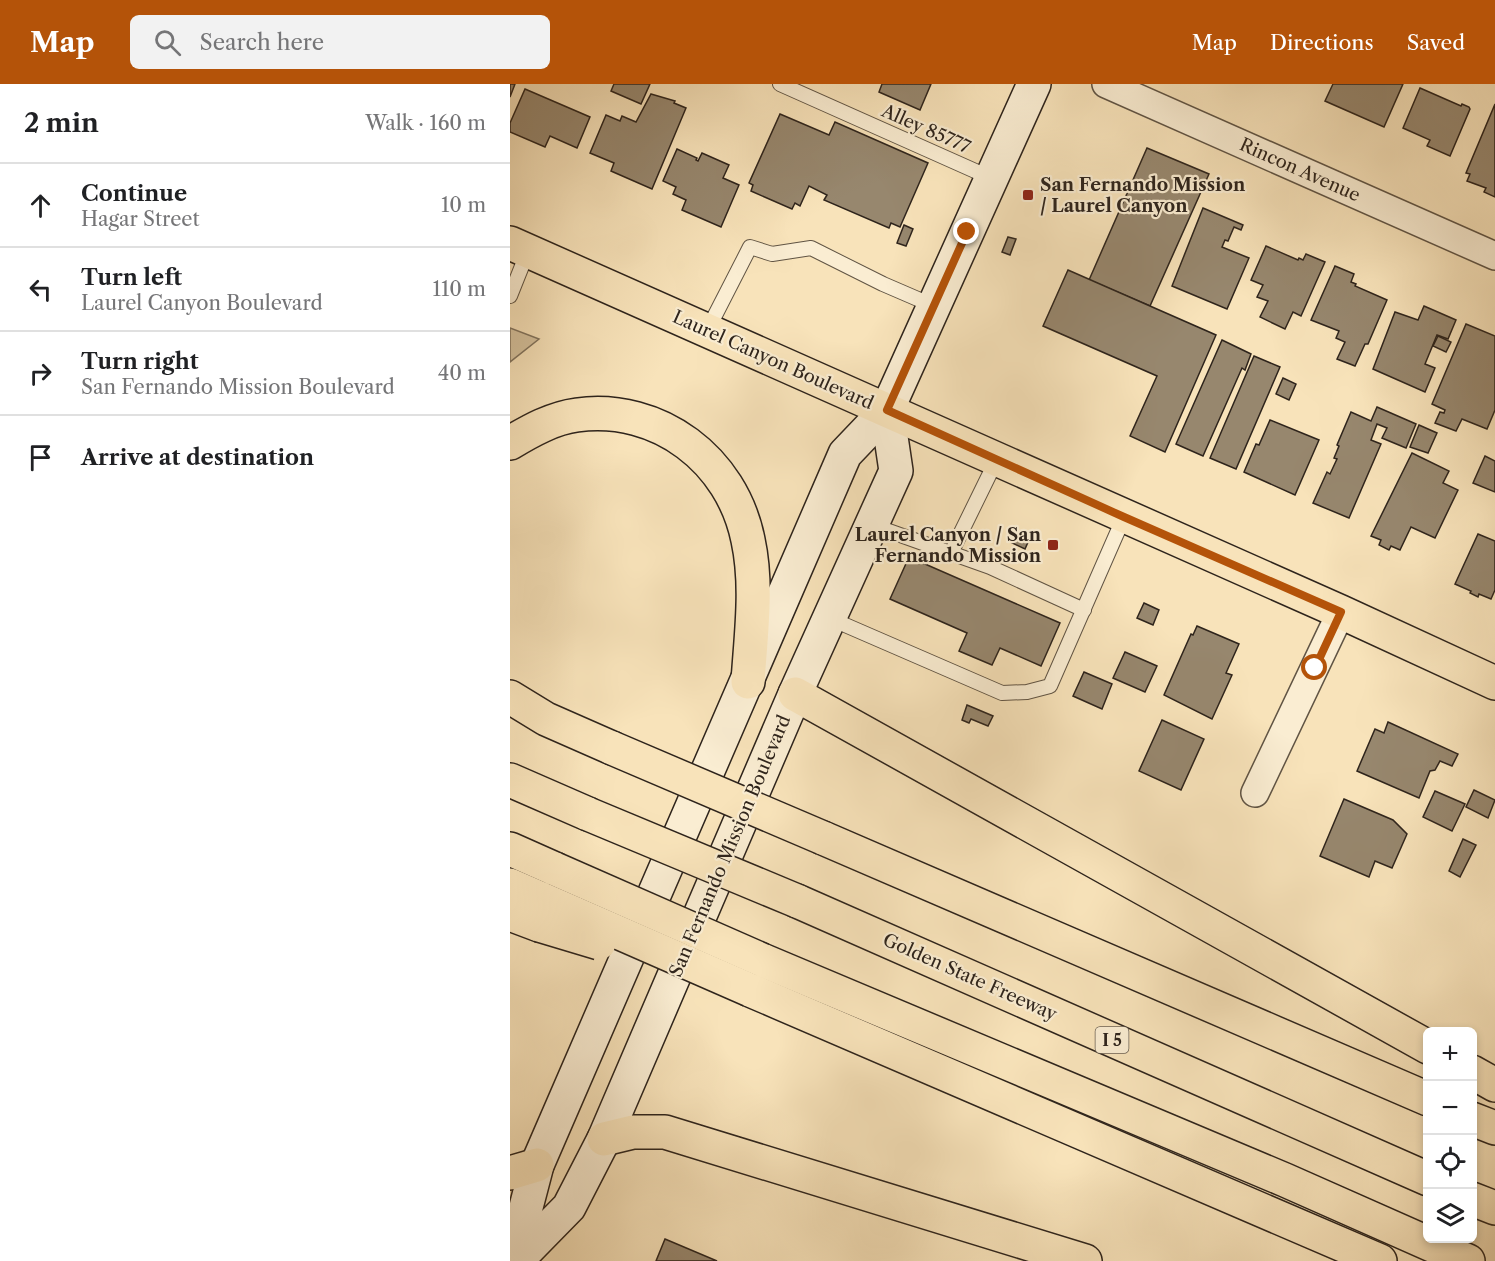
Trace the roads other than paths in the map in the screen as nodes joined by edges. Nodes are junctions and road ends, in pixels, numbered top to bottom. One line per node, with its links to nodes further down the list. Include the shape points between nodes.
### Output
1 (780, 84): 4 (lane, Alley 85777)
2 (1034, 84): 4 (main road, San Fernando Mission Boulevard)
3 (1106, 84): 6 (street, Rincon Avenue)
4 (991, 178): 8 (main road, San Fernando Mission Boulevard)
5 (519, 247): 7 (lane); 9 (main road, Laurel Canyon Boulevard)
6 (1495, 256)
7 (510, 296)
8 (934, 306): 9 (lane, via 811,248 772,254 750,247); 10 (main road, San Fernando Mission Boulevard)
9 (707, 330): 10 (main road, Laurel Canyon Boulevard)
10 (887, 410): 12 (main road, Laurel Canyon Boulevard); 14 (main road, San Fernando Mission Boulevard, via 896,471); 19 (main road, San Fernando Mission Boulevard, via 845,454)
11 (510, 443): 19 (main road, via 553,422 603,413 657,425 683,439 708,461 727,484 748,540 753,577)
12 (997, 459): 13 (main road, Laurel Canyon Boulevard); 15 (lane)
13 (1124, 517): 16 (lane); 17 (main road, Laurel Canyon Boulevard)
14 (872, 524): 15 (lane); 18 (main road, San Fernando Mission Boulevard)
15 (951, 553): 16 (lane)
16 (1084, 610): 18 (lane, via 1050,686 1002,693)
17 (1341, 612): 20 (main road, Laurel Canyon Boulevard); 24 (street)
18 (829, 618): 21 (main road, San Fernando Mission Boulevard)
19 (748, 682): 35 (main road, San Fernando Mission Boulevard)
20 (1495, 683)
21 (795, 694): 28 (main road); 34 (main road, San Fernando Mission Boulevard)
22 (510, 697): 31 (main road, bridge, via 546,719 612,748)
23 (510, 780): 36 (main road, Golden State Freeway / I 5, bridge, via 797,901)
24 (1255, 793)
25 (510, 849): 42 (main road, bridge)
26 (510, 885): 27 (main road)
27 (530, 912): 41 (main road, bridge, via 750,990)
28 (1423, 1044)
29 (1477, 1074): 30 (main road)
30 (1495, 1085)
31 (1423, 1097)
32 (1477, 1121): 33 (main road)
33 (1495, 1128)
34 (604, 1139): 39 (main road, San Fernando Mission Boulevard, via 568,1207); 40 (main road, via 633,1132 665,1132)
35 (524, 1169): 39 (main road, San Fernando Mission Boulevard)
36 (1423, 1177)
37 (1477, 1200): 38 (main road)
38 (1495, 1208)
39 (514, 1261)
40 (1085, 1261)
41 (1380, 1261)
42 (1468, 1261)

